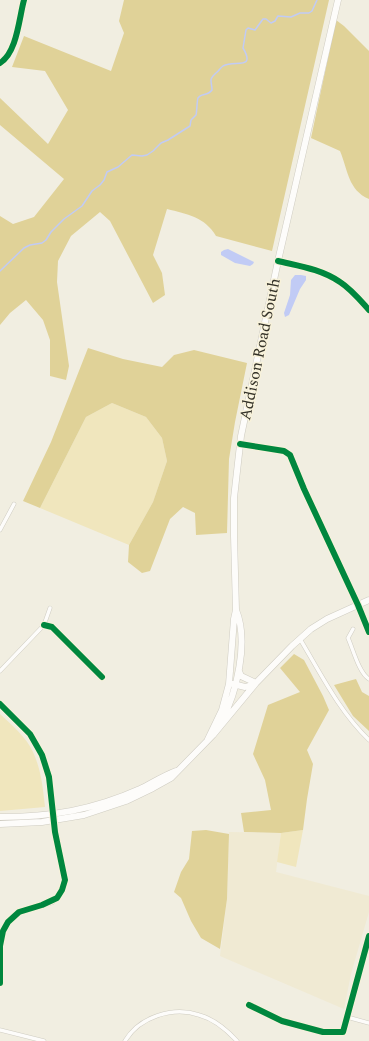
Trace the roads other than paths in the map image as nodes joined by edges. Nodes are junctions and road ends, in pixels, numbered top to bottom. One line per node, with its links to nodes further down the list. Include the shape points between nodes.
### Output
1 (24, 0): 3 (street, via 12,48)
2 (338, 0): 4 (main road, Addison Road South)
3 (0, 63)
4 (278, 261): 5 (street, via 331,276 349,289); 6 (main road, Addison Road South)
5 (369, 310)
6 (240, 444): 10 (street, via 290,454); 12 (main road, Addison Road South, via 234,498)
7 (14, 504): 8 (street)
8 (0, 530)
9 (369, 600): 10 (main road)
10 (358, 605): 15 (street); 16 (main road, via 327,619)
11 (50, 608): 13 (street)
12 (236, 610): 17 (main road, Addison Road South, via 240,618); 22 (main road, Addison Road South)
13 (44, 625): 18 (street); 19 (street, via 52,627)
14 (353, 629): 20 (street, via 348,638 358,663)
15 (369, 632)
16 (300, 639): 21 (main road); 25 (street, via 337,701)
17 (239, 670): 21 (main road, via 241,676); 22 (main road, Addison Road South)
18 (0, 672)
19 (102, 677)
20 (369, 679)
21 (256, 683): 22 (main road, via 245,687); 24 (main road)
22 (233, 684): 24 (main road, Addison Road South, via 228,706)
23 (0, 704): 27 (street, via 27,731 39,748 49,777)
24 (211, 737): 27 (main road, via 170,779 153,788 126,801 84,815)
25 (369, 740)
26 (0, 817): 27 (main road)
27 (53, 818): 28 (main road); 30 (street, via 64,886 52,902 19,912 8,922 0,946)
28 (0, 824)
29 (369, 936): 32 (street)
30 (0, 983)
31 (249, 1005): 32 (street, via 289,1023 323,1032 343,1032)
32 (347, 1017): 33 (street)
33 (369, 1023)
34 (0, 1030): 35 (street)
35 (44, 1041)
36 (125, 1041): 37 (street, via 131,1032 150,1019 179,1012 195,1013 209,1019)
37 (237, 1041)

